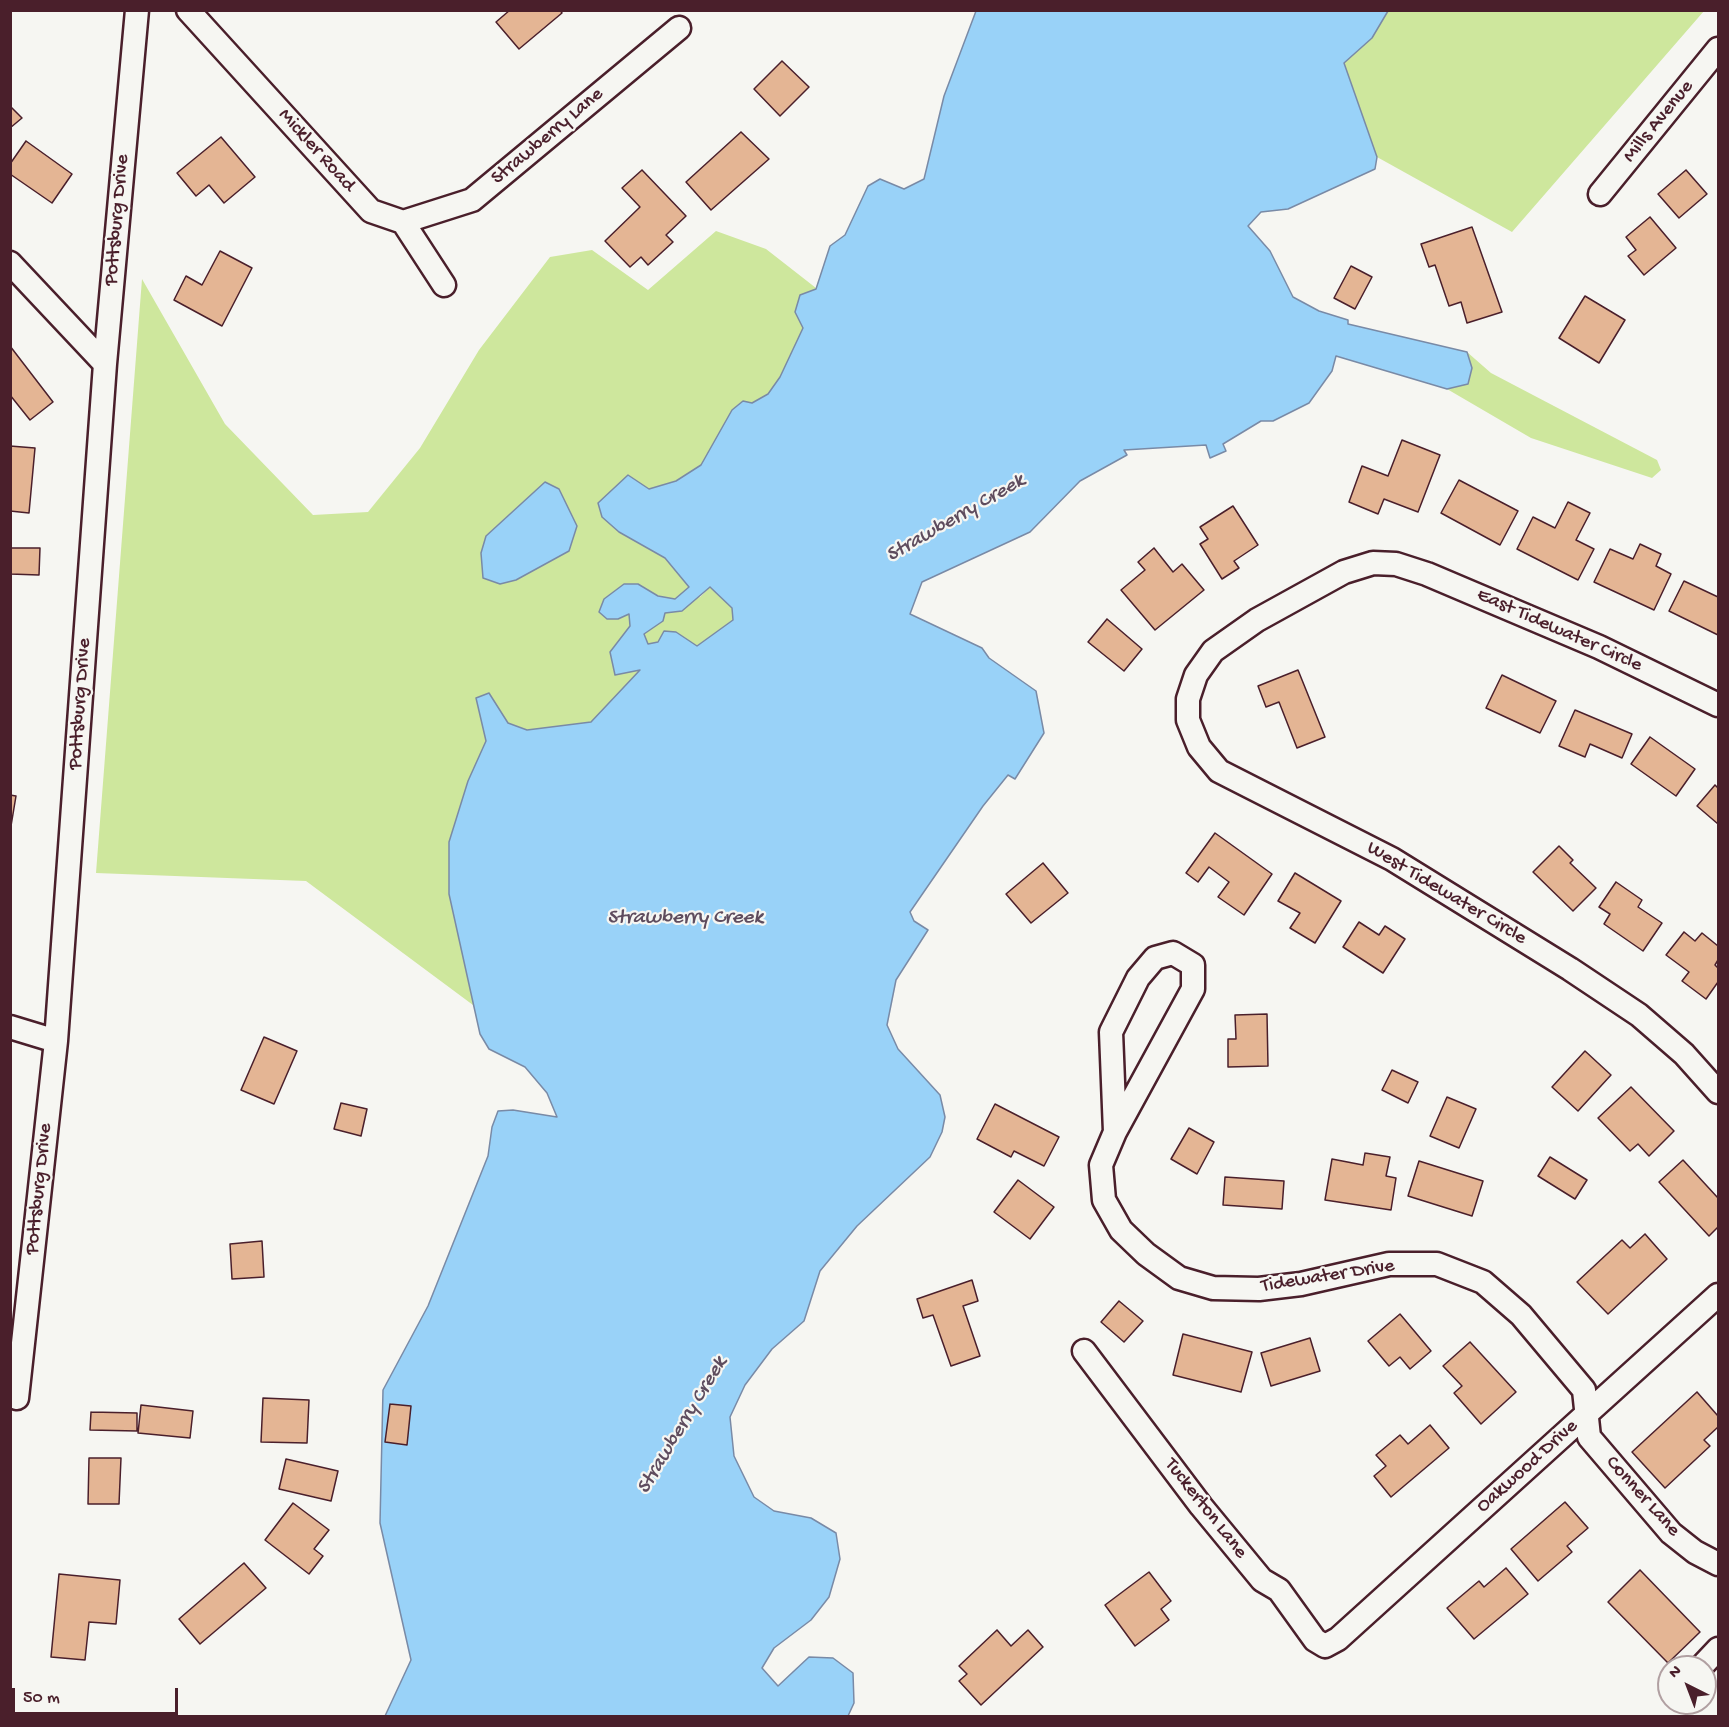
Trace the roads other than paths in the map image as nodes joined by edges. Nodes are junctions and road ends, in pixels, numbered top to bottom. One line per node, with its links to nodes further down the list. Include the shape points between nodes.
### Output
1 (136, 10): 9 (street, Pottsburg Drive)
2 (188, 10): 6 (street, Mickler Road, via 371,211)
3 (679, 28): 6 (street, Strawberry Lane, via 472,200)
4 (1719, 49): 5 (street, Mills Avenue)
5 (1600, 194)
6 (403, 222): 8 (street)
7 (10, 263): 9 (street)
8 (444, 285)
9 (105, 364): 13 (street, Pottsburg Drive)
10 (1188, 699): 11 (street, East Tidewater Circle, via 1196,675 1212,651 1257,620 1344,572 1373,563 1396,564 1427,574 1599,647); 14 (street, West Tidewater Circle, via 1188,720 1198,747 1219,771 1392,859 1570,969 1639,1015)
11 (1719, 705)
12 (10, 1027): 13 (street)
13 (56, 1041): 17 (street, Pottsburg Drive)
14 (1719, 1092)
15 (1115, 1132): 15 (street, Tidewater Drive, via 1193,988 1193,965 1173,953 1155,958 1138,978 1111,1032); 20 (street, Tidewater Drive, via 1101,1165 1104,1200 1121,1230 1179,1278 1213,1288 1259,1289 1301,1284 1389,1264 1437,1264 1483,1282 1521,1315 1584,1390)
16 (1719, 1295): 20 (street, Oakwood Drive)
17 (18, 1306): 19 (street, Pottsburg Drive)
18 (1084, 1351): 22 (street, Tuckerton Lane, via 1201,1506 1262,1580 1279,1590 1315,1641 1325,1646)
19 (17, 1398)
20 (1585, 1415): 21 (street, Conner Lane, via 1589,1437 1671,1533); 22 (street, Oakwood Drive)
21 (1719, 1564)
22 (1338, 1639)

